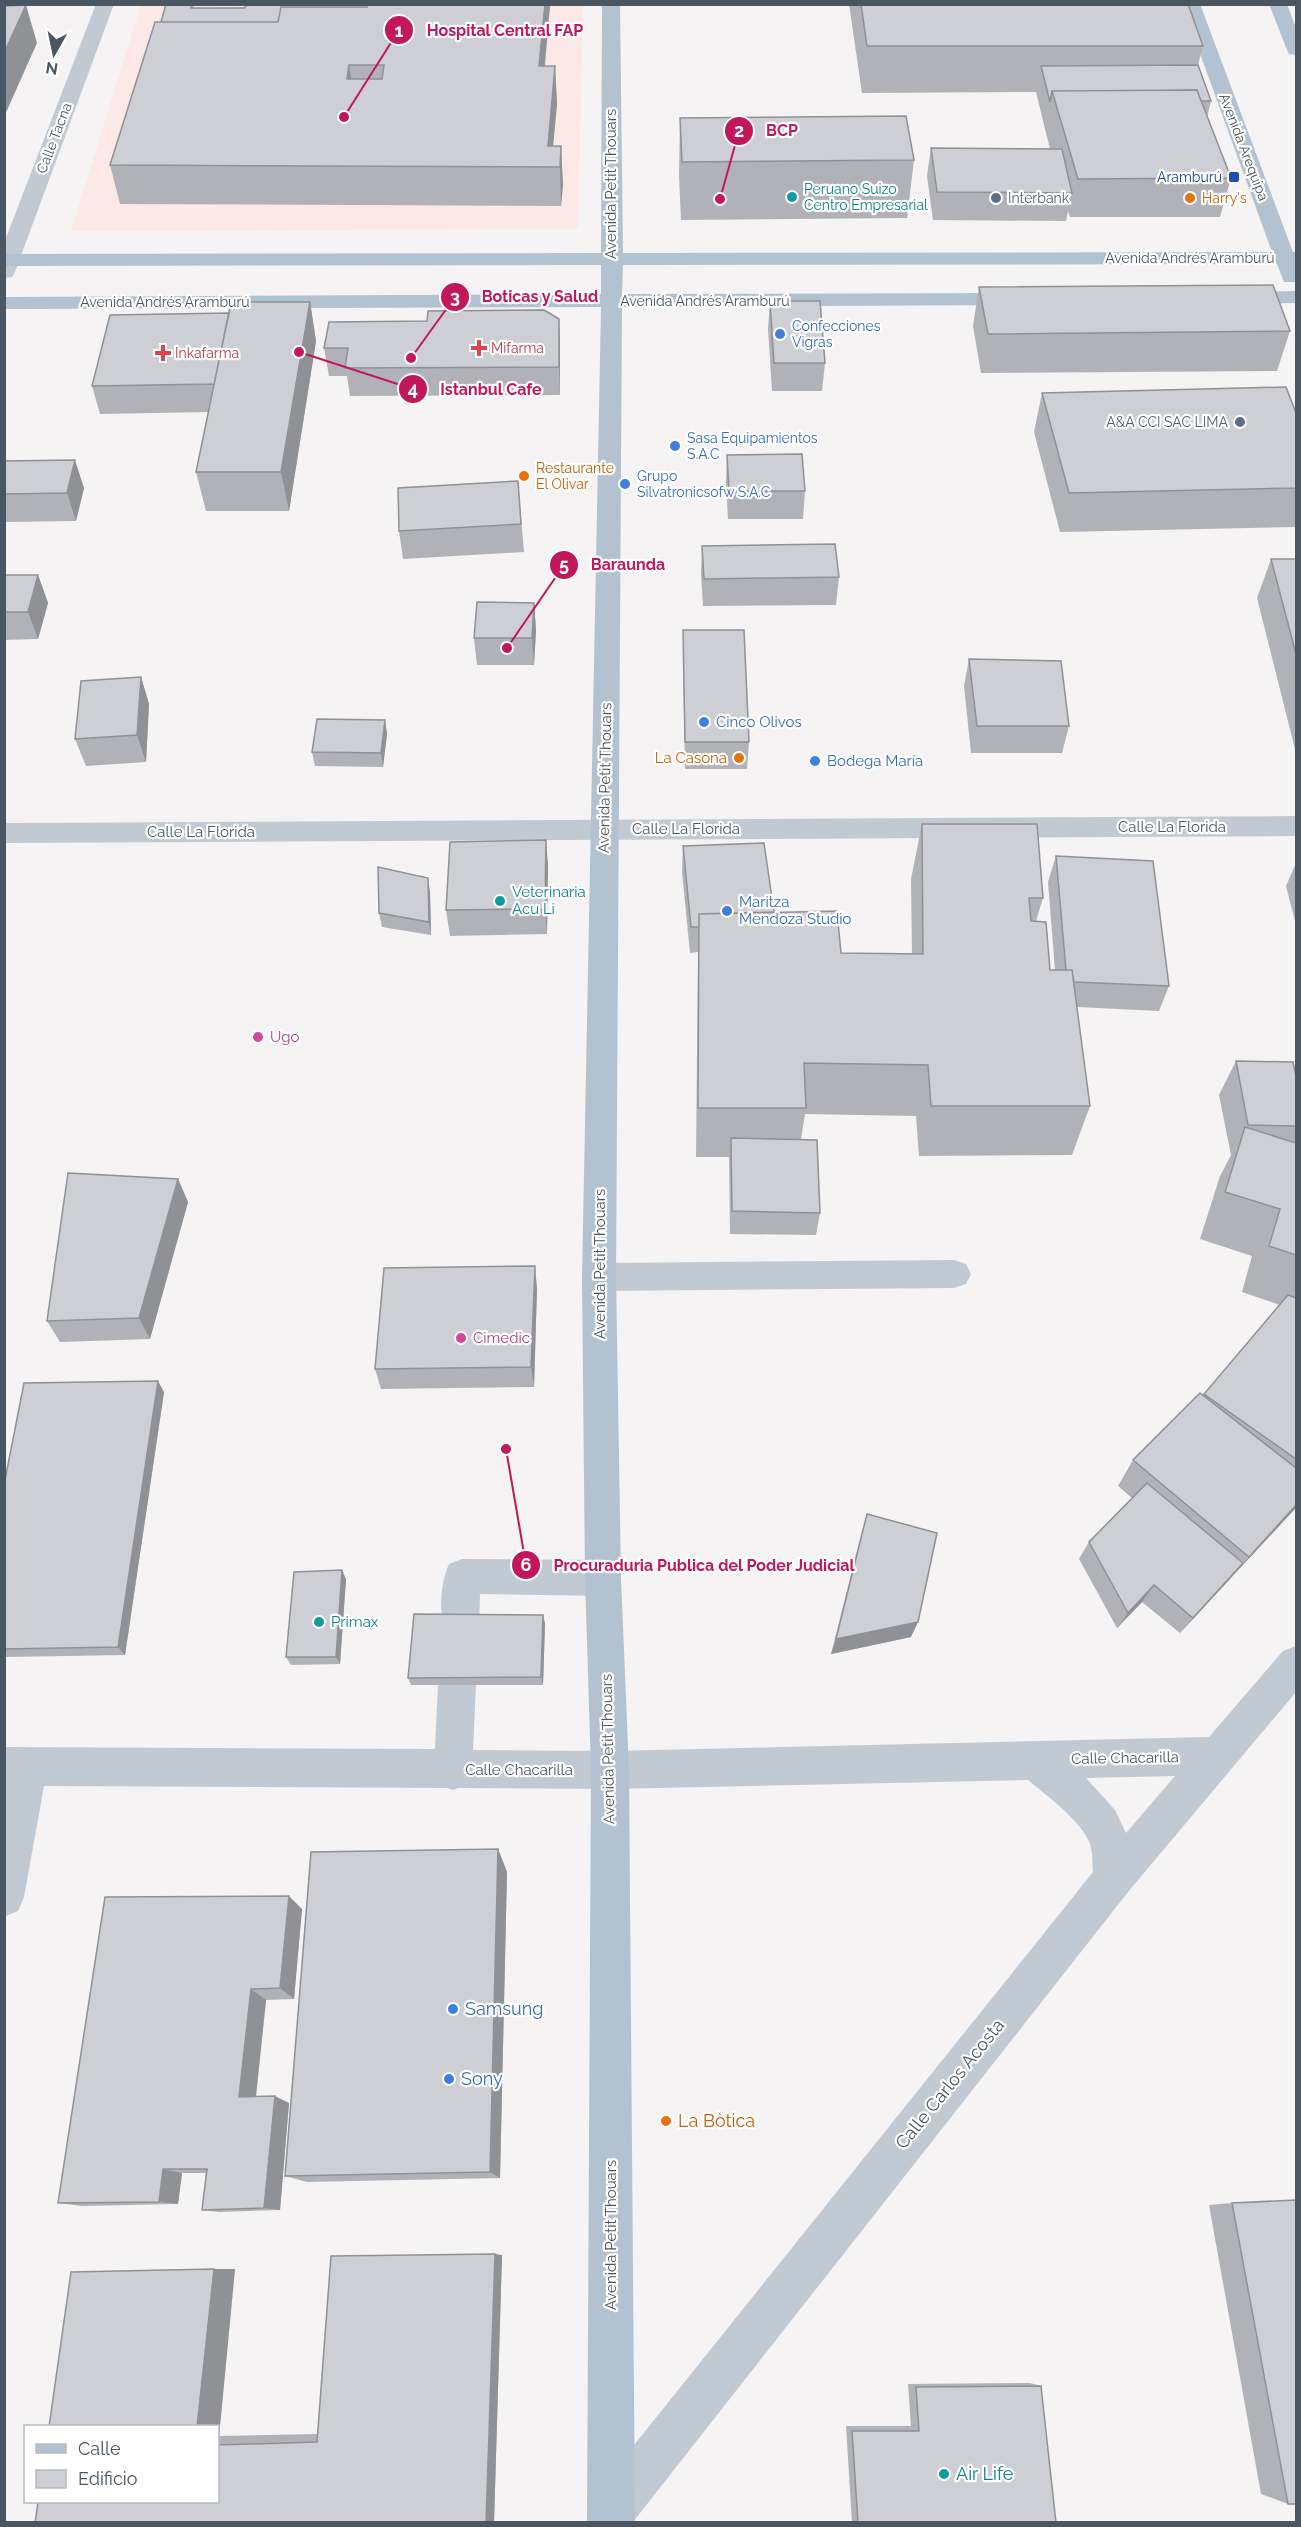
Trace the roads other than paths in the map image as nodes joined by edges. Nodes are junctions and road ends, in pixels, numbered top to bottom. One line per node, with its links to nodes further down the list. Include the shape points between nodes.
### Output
1 (105, 4): 8 (street, Calle Tacna)
2 (611, 4): 7 (main road, Avenida Petit Thouars)
3 (1191, 4): 6 (main road, Avenida Arequipa)
4 (1278, 4): 5 (main road)
5 (1296, 50)
6 (1291, 258): 7 (main road, Avenida Andrés Aramburú); 9 (main road, Avenida Arequipa)
7 (612, 259): 8 (main road, Avenida Andrés Aramburú); 13 (main road, Avenida Petit Thouars)
8 (6, 264)
9 (1296, 290)
10 (1296, 297): 11 (main road)
11 (1214, 298)
12 (1048, 299): 13 (main road, Avenida Andrés Aramburú)
13 (610, 301): 14 (main road, Avenida Andrés Aramburú); 16 (main road, Avenida Petit Thouars)
14 (4, 303)
15 (1296, 826): 16 (street, Calle La Florida)
16 (605, 829): 17 (street, Calle La Florida); 19 (main road, Avenida Petit Thouars)
17 (4, 834)
18 (954, 1274): 19 (street)
19 (600, 1277): 20 (main road, Avenida Petit Thouars)
20 (603, 1578): 21 (street, via 462,1576); 27 (main road, Avenida Petit Thouars)
21 (460, 1623)
22 (1296, 1664): 24 (street, Calle Carlos Acosta)
23 (456, 1685): 28 (street)
24 (1218, 1756): 25 (street, Calle Chacarilla); 29 (street, Calle Carlos Acosta)
25 (1033, 1759): 27 (street, Calle Chacarilla); 29 (street, Calle Chacarilla, via 1084,1803 1097,1821 1107,1837)
26 (16, 1766): 28 (street, Calle Chacarilla); 30 (street)
27 (610, 1770): 28 (street, Calle Chacarilla); 31 (main road, Avenida Petit Thouars)
28 (453, 1771)
29 (1114, 1878): 31 (street, Calle Carlos Acosta)
30 (4, 1897)
31 (611, 2517)

